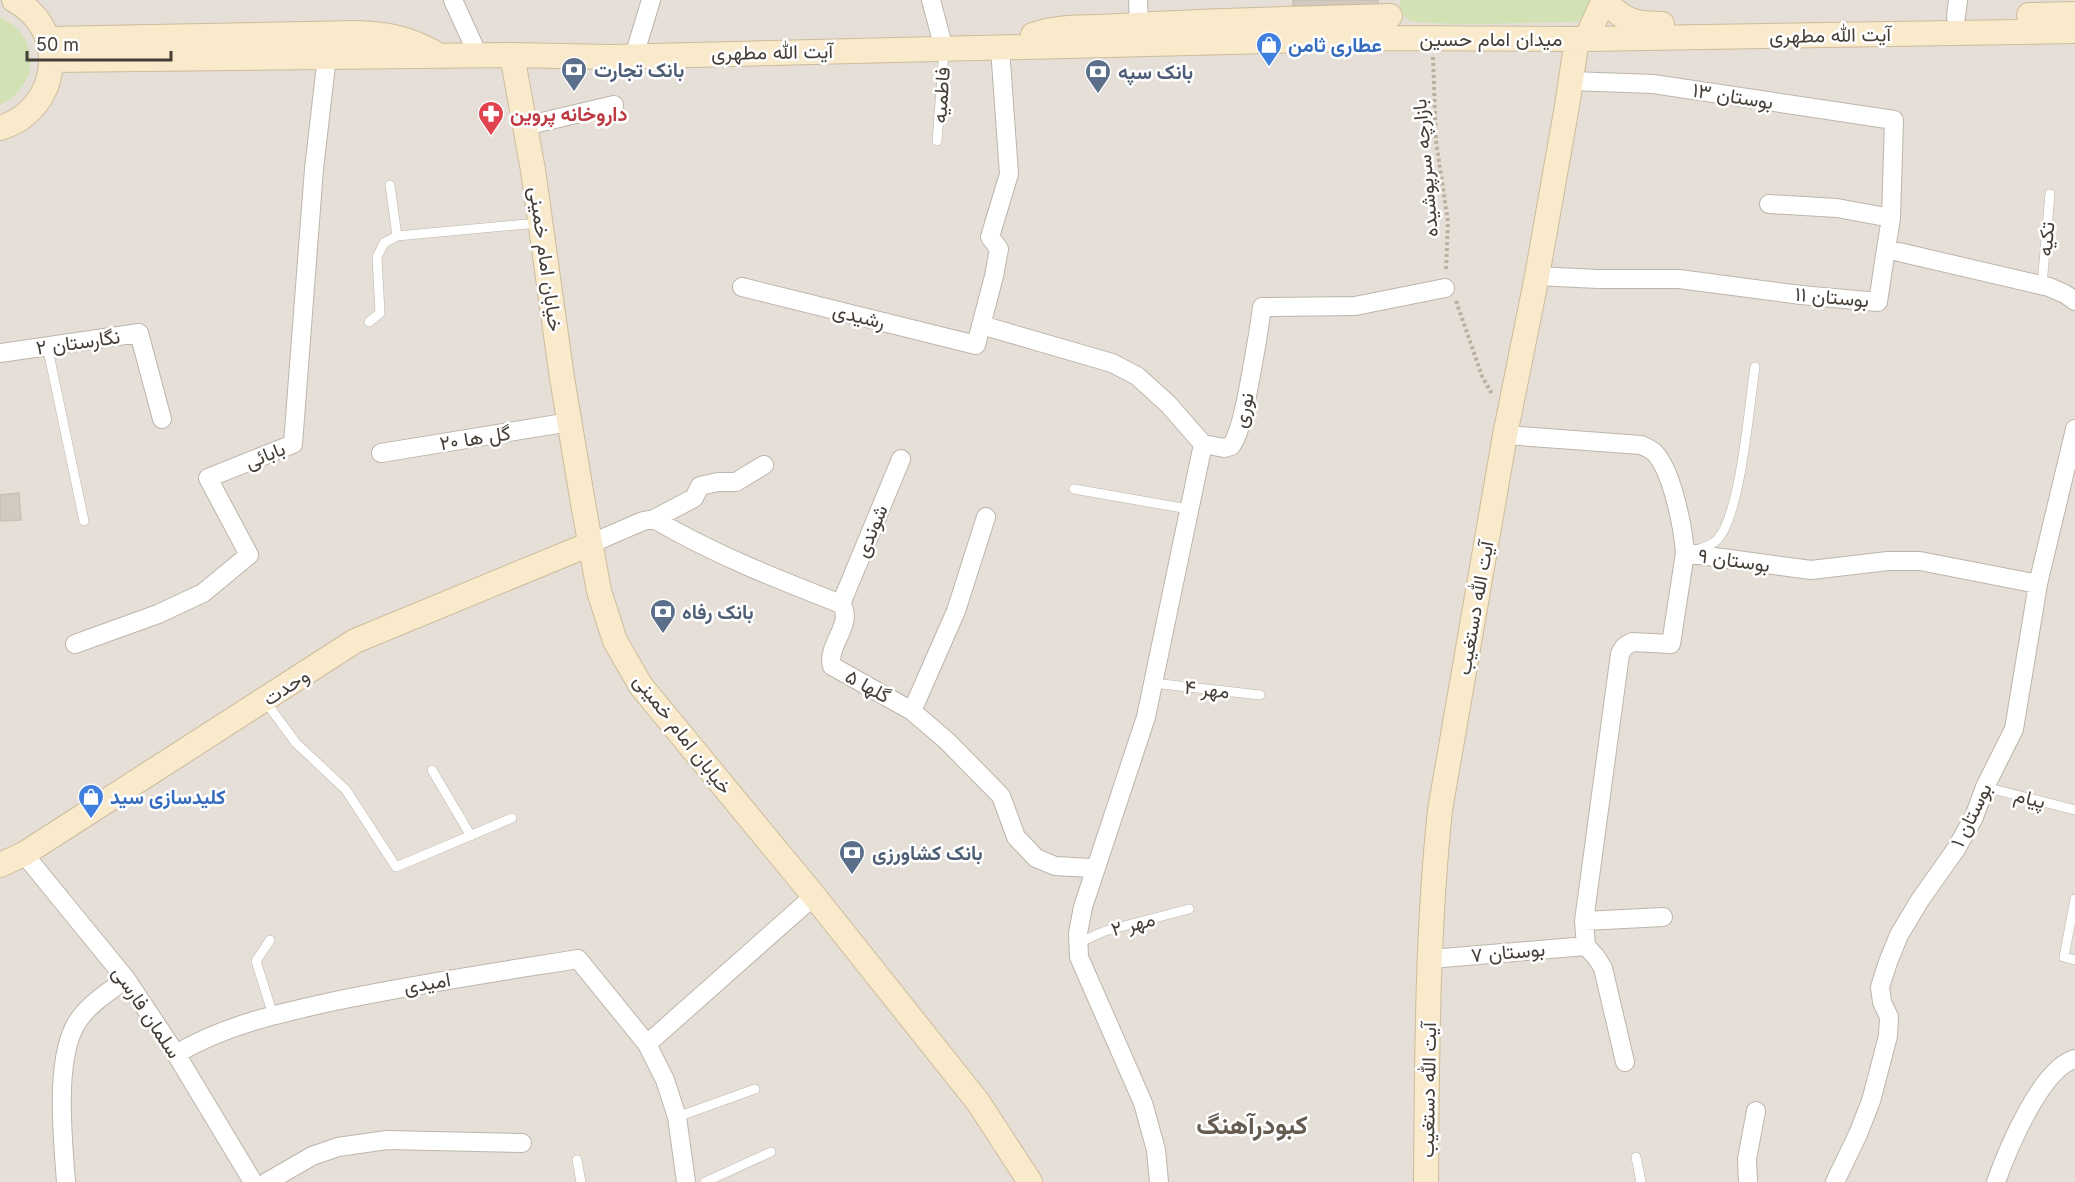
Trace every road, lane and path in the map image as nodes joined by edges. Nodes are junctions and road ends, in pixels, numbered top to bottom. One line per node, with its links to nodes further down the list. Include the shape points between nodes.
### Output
1 (14, 0): 16 (main road, via 35,16)
2 (453, 0): 18 (street)
3 (651, 0): 20 (street)
4 (931, 0): 15 (street)
5 (1138, 0): 10 (street)
6 (1604, 0): 7 (main road, آیت الله مطهری, via 1624,19 1648,24); 13 (main road, میدان امام حسین)
7 (1957, 8): 8 (main road, آیت الله مطهری)
8 (2075, 14)
9 (1390, 18): 10 (main road, آیت الله مطهری); 12 (main road, میدان امام حسین); 14 (main road, آیت الله مطهری)
10 (1139, 24): 14 (main road, آیت الله مطهری, via 1044,32)
11 (2075, 31): 13 (main road, آیت الله مطهری)
12 (1432, 39): 13 (main road, میدان امام حسین); 37 (path, بازارچه سرپوشیده, via 1436,141 1448,222)
13 (1581, 39): 22 (main road, آیت الله دستغیب)
14 (1000, 48): 15 (main road, آیت الله مطهری); 40 (street, via 1009,174 990,237 999,249)
15 (944, 49): 20 (main road, آیت الله مطهری); 26 (lane, فاطمیه)
16 (49, 50): 17 (main road, آیت الله مطهری, via 381,34 407,40); 21 (main road, آیت الله مطهری); 25 (main road, via 48,82 34,107)
17 (437, 55): 18 (main road, آیت الله مطهری); 21 (main road, آیت الله مطهری)
18 (478, 55): 19 (main road, آیت الله مطهری)
19 (512, 55): 20 (main road, آیت الله مطهری); 24 (main road, خیابان امام خمینی)
20 (634, 56)
21 (327, 57): 61 (street, بابائی, via 314,169 293,444 208,478 249,555 203,593)
22 (1571, 81): 30 (street, بوستان ۱۳, via 1653,84 1894,120); 34 (main road, آیت الله دستغیب)
23 (614, 105): 24 (street)
24 (525, 126): 31 (main road, خیابان امام خمینی)
25 (0, 128)
26 (937, 141)
27 (390, 185): 32 (lane)
28 (2050, 194): 35 (lane, تکیه)
29 (1769, 204): 30 (street, via 1837,208)
30 (1891, 218): 33 (street)
31 (541, 223): 32 (lane); 45 (main road, خیابان امام خمینی)
32 (398, 236): 39 (lane, via 384,243 377,257 380,313)
33 (1886, 249): 34 (street, بوستان ۱۱, via 1878,302 1679,279); 35 (street)
34 (1537, 276): 46 (main road, آیت الله دستغیب)
35 (2042, 285): 38 (street)
36 (742, 287): 40 (street, رشیدی, via 976,345)
37 (1445, 288): 46 (path, via 1455,296 1482,375); 48 (street, نوری, via 1355,306 1262,306 1256,352 1234,441 1224,448)
38 (2075, 301)
39 (369, 322)
40 (981, 325): 48 (street, via 1112,363 1137,376)
41 (47, 345): 42 (street, نگارستان ۲); 44 (street, نگارستان ۲, via 139,333); 56 (lane)
42 (0, 353)
43 (1755, 367): 58 (lane, via 1740,474 1729,516 1716,541)
44 (162, 419)
45 (570, 422): 49 (street, گل ها ۲۰); 57 (main road, خیابان امام خمینی)
46 (1507, 429): 58 (street, بوستان ۹, via 1641,445 1653,451 1671,486); 82 (main road, آیت الله دستغیب, via 1440,810)
47 (2075, 429): 59 (street, بوستان ۱)
48 (1203, 444): 53 (street)
49 (381, 453)
50 (901, 459): 60 (street, شوندی)
51 (764, 465): 55 (street, via 736,482 700,486 693,498)
52 (1074, 489): 53 (lane)
53 (1188, 509): 62 (street)
54 (986, 517): 65 (street, via 956,611)
55 (654, 519): 57 (street); 60 (street, via 729,557)
56 (84, 521)
57 (590, 544): 64 (main road, وحدت, via 356,642); 74 (main road, خیابان امام خمینی, via 599,591 615,641 641,686)
58 (1685, 553): 59 (street, بوستان ۹, via 1811,570 1920,561); 78 (street, via 1671,645 1632,642 1620,654)
59 (2038, 585): 67 (street, بوستان ۱, via 2014,729)
60 (841, 604): 65 (street, گلها ۵, via 845,621 830,659 832,666)
61 (75, 644)
62 (1153, 683): 63 (lane, مهر ۴); 73 (street, via 1146,717)
63 (1260, 695)
64 (265, 701): 70 (lane, via 296,743 346,790 396,867); 71 (main road, وحدت)
65 (912, 711): 73 (street, گلها ۵, via 1001,796 1010,824 1024,848 1055,866 1091,868)
66 (432, 770): 70 (lane)
67 (1985, 787): 68 (lane, پیام); 108 (street, بوستان ۱, via 1974,817 1899,935 1888,962 1880,987 1889,1017 1888,1036 1870,1101)
68 (2075, 810)
69 (512, 818): 70 (lane)
70 (471, 836)
71 (24, 854): 72 (main road, وحدت); 84 (street, سلمان فارسی)
72 (0, 865)
73 (1093, 874): 80 (street)
74 (814, 896): 86 (street); 103 (main road, خیابان امام خمینی, via 978,1102)
75 (2075, 899): 83 (lane, via 2064,957)
76 (1189, 909): 80 (lane, مهر ۲, via 1105,931)
77 (1663, 917): 78 (street)
78 (1584, 921): 81 (street)
79 (270, 940): 85 (lane, via 256,960)
80 (1078, 943): 104 (street, via 1078,957 1143,1103 1156,1150)
81 (1586, 946): 82 (street, بوستان ۷); 89 (street, via 1603,968)
82 (1431, 959): 105 (main road, آیت الله دستغیب)
83 (2075, 960)
84 (126, 979): 87 (street, سلمان فارسی); 97 (street, via 93,1004 70,1035 61,1116)
85 (273, 1015): 86 (street, امیدی, via 401,987 578,959); 87 (street, امیدی, via 214,1034)
86 (647, 1044): 92 (street)
87 (176, 1054): 98 (street, سلمان فارسی)
88 (2075, 1059): 109 (street, via 2057,1069 2045,1084 2012,1140)
89 (1624, 1062)
90 (755, 1089): 92 (lane)
91 (1756, 1111): 107 (street, via 1747,1159)
92 (677, 1117): 101 (street)
93 (522, 1143): 99 (street, via 387,1140 338,1147 312,1156)
94 (771, 1152): 102 (lane)
95 (1636, 1157): 106 (lane)
96 (577, 1160): 100 (lane)
97 (66, 1182)
98 (253, 1182)
99 (267, 1182)
100 (581, 1182)
101 (686, 1182)
102 (705, 1182)
103 (1030, 1182)
104 (1159, 1182)
105 (1426, 1182)
106 (1641, 1182)
107 (1748, 1182)
108 (1835, 1182)
109 (1996, 1182)

